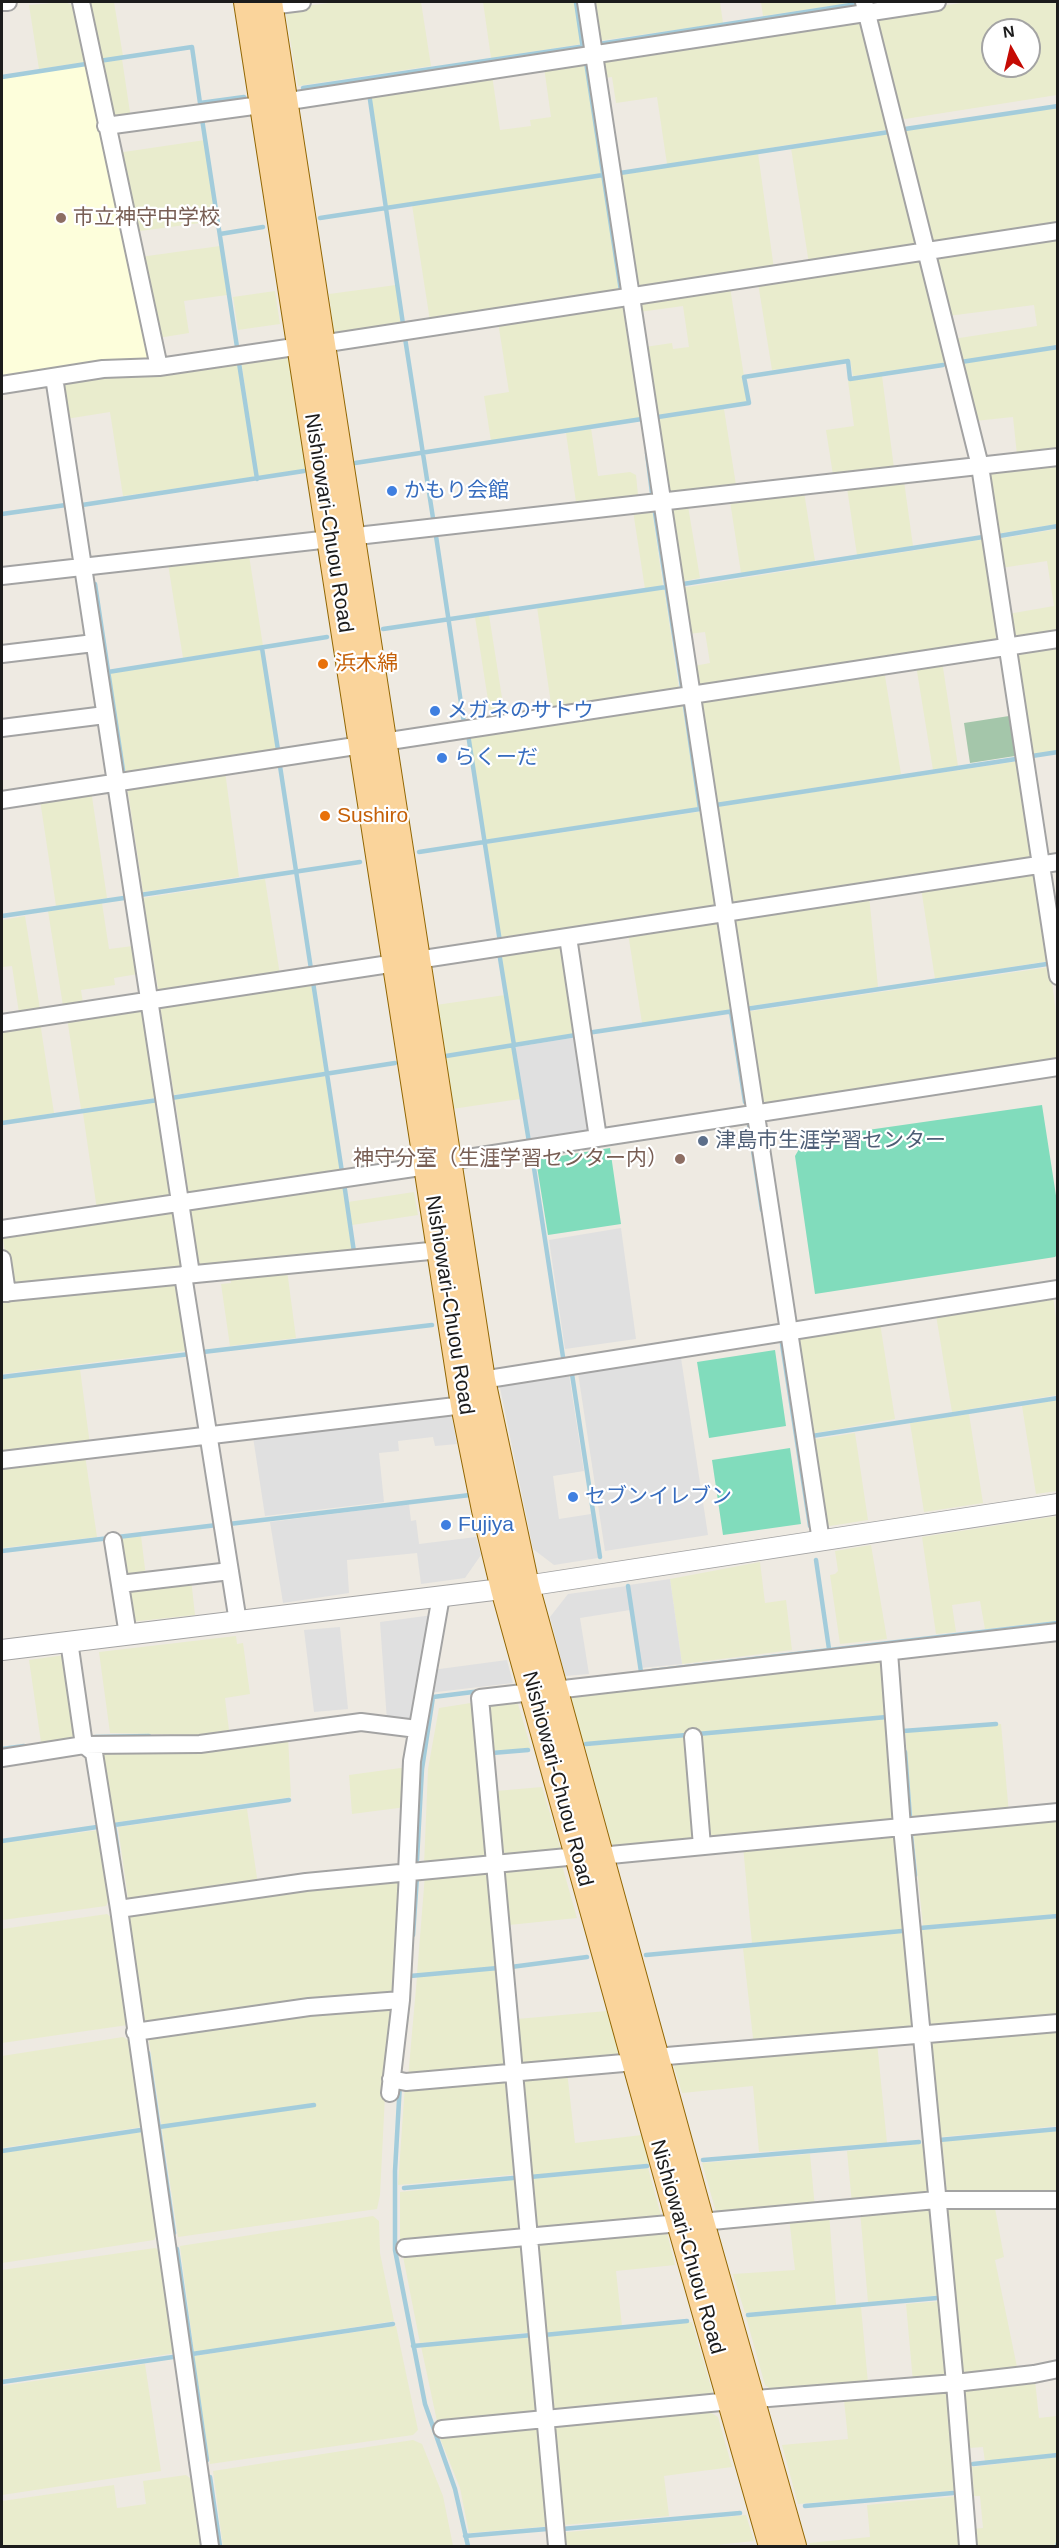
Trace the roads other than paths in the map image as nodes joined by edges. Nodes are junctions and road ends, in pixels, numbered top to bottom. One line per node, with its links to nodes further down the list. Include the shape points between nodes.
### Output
1 (2, 2): 2 (street)
2 (8, 2)
3 (81, 2): 11 (street)
4 (302, 2): 7 (street)
5 (586, 2): 9 (street)
6 (938, 2): 8 (street)
7 (262, 3): 10 (main road, Nishiowari-Chuou Road)
8 (865, 7): 9 (street); 13 (street)
9 (594, 54): 10 (street); 14 (street)
10 (273, 104): 11 (street); 15 (main road, Nishiowari-Chuou Road)
11 (106, 126): 16 (street)
12 (1058, 231): 13 (street)
13 (926, 252): 14 (street); 20 (street)
14 (631, 296): 15 (street); 21 (street)
15 (311, 345): 16 (street); 22 (main road, Nishiowari-Chuou Road)
16 (159, 367): 17 (street, via 103,369)
17 (54, 377): 18 (street); 23 (street)
18 (2, 385)
19 (1058, 457): 20 (street)
20 (980, 466): 21 (street); 27 (street)
21 (663, 502): 22 (street); 29 (street)
22 (341, 537): 23 (street); 32 (main road, Nishiowari-Chuou Road)
23 (83, 567): 24 (street); 26 (street)
24 (2, 576)
25 (1058, 639): 27 (street)
26 (94, 643): 28 (street); 30 (street)
27 (1007, 647): 29 (street); 36 (street)
28 (2, 654)
29 (692, 695): 32 (street); 37 (street)
30 (105, 716): 31 (street); 33 (street)
31 (2, 728)
32 (373, 744): 33 (street); 40 (main road, Nishiowari-Chuou Road)
33 (115, 783): 34 (street); 42 (street)
34 (2, 800)
35 (1058, 862): 36 (street)
36 (1040, 865): 37 (street); 39 (street)
37 (725, 913): 38 (street); 45 (street)
38 (567, 937): 40 (street); 46 (street)
39 (1056, 956): 41 (street)
40 (406, 962): 42 (street); 47 (main road, Nishiowari-Chuou Road)
41 (1058, 976)
42 (148, 1001): 43 (street); 48 (street)
43 (2, 1023)
44 (1058, 1067): 45 (street)
45 (756, 1114): 46 (street); 55 (street)
46 (597, 1138): 47 (street)
47 (438, 1164): 48 (street); 50 (main road, Nishiowari-Chuou Road); 56 (main road, Nishiowari-Chuou Road)
48 (180, 1202): 49 (street); 52 (street)
49 (2, 1229)
50 (440, 1250): 52 (street); 57 (main road, Nishiowari-Chuou Road)
51 (2, 1259): 54 (street)
52 (187, 1275): 54 (street); 58 (street)
53 (1058, 1290): 55 (street)
54 (4, 1293)
55 (789, 1330): 56 (street); 62 (street)
56 (482, 1380): 65 (main road, Nishiowari-Chuou Road)
57 (464, 1405): 58 (street); 65 (main road, Nishiowari-Chuou Road, via 485,1510)
58 (209, 1436): 59 (street); 63 (street)
59 (2, 1460)
60 (1058, 1504): 62 (street)
61 (113, 1541): 64 (street)
62 (821, 1541): 65 (street)
63 (230, 1571): 64 (street); 67 (street)
64 (120, 1584): 69 (street)
65 (515, 1587): 66 (street); 73 (main road, Nishiowari-Chuou Road)
66 (441, 1596): 67 (street); 74 (street)
67 (238, 1622): 69 (street)
68 (1058, 1632): 72 (street)
69 (128, 1635): 70 (street)
70 (69, 1641): 71 (street); 76 (street)
71 (2, 1650)
72 (889, 1652): 73 (street); 79 (street)
73 (544, 1691): 81 (main road, Nishiowari-Chuou Road); 82 (street, via 480,1698)
74 (417, 1729): 76 (street, via 361,1722 200,1744); 83 (street)
75 (693, 1737): 80 (street)
76 (84, 1745): 77 (street); 84 (street, via 94,1754)
77 (2, 1758)
78 (1058, 1812): 79 (street)
79 (902, 1827): 80 (street); 88 (street)
80 (702, 1846): 81 (street)
81 (589, 1856): 82 (street); 89 (main road, Nishiowari-Chuou Road)
82 (495, 1865): 83 (street); 90 (street)
83 (408, 1873): 84 (street, via 306,1882); 85 (street)
84 (118, 1909): 87 (street)
85 (400, 2000): 87 (street, via 309,2007); 90 (street, via 395,2083)
86 (1058, 2023): 88 (street)
87 (135, 2032): 101 (street)
88 (920, 2036): 89 (street); 91 (street)
89 (645, 2060): 90 (street); 93 (main road, Nishiowari-Chuou Road)
90 (513, 2073): 94 (street)
91 (936, 2200): 92 (street); 93 (street); 97 (street)
92 (1058, 2200)
93 (690, 2222): 94 (street); 98 (main road, Nishiowari-Chuou Road)
94 (528, 2237): 95 (street); 99 (street)
95 (405, 2248)
96 (1058, 2369): 97 (street)
97 (955, 2383): 98 (street); 105 (street)
98 (741, 2401): 99 (street); 103 (main road, Nishiowari-Chuou Road); 104 (main road, Nishiowari-Chuou Road)
99 (545, 2420): 100 (street); 102 (street)
100 (442, 2429)
101 (210, 2547)
102 (557, 2547)
103 (772, 2547)
104 (793, 2547)
105 (968, 2547)

